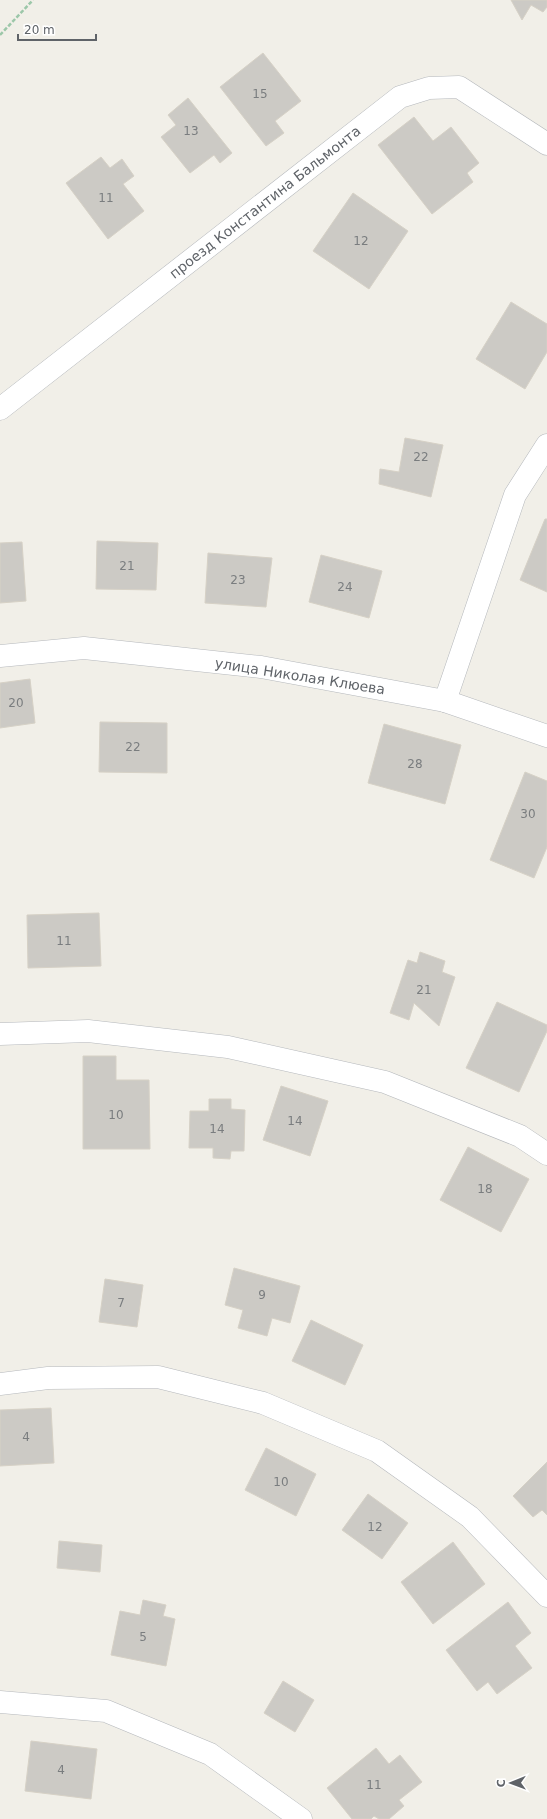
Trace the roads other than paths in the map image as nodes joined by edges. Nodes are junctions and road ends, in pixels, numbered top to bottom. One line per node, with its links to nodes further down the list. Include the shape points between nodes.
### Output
1 (547, 144): 2 (street, проезд Константина Бальмонта, via 459,87 429,88 400,97)
2 (0, 409)
3 (547, 445): 5 (street, via 515,495)
4 (0, 656): 5 (street, улица Николая Клюева, via 84,648 260,667)
5 (445, 701): 6 (street, улица Николая Клюева)
6 (547, 736)
7 (0, 1034): 8 (street, via 88,1031 228,1047 385,1082 520,1136)
8 (547, 1154)
9 (0, 1384): 10 (street, via 48,1378 158,1378 263,1403 376,1451 470,1517)
10 (547, 1596)
11 (0, 1702): 12 (street, via 106,1711 210,1754)
12 (302, 1819)

